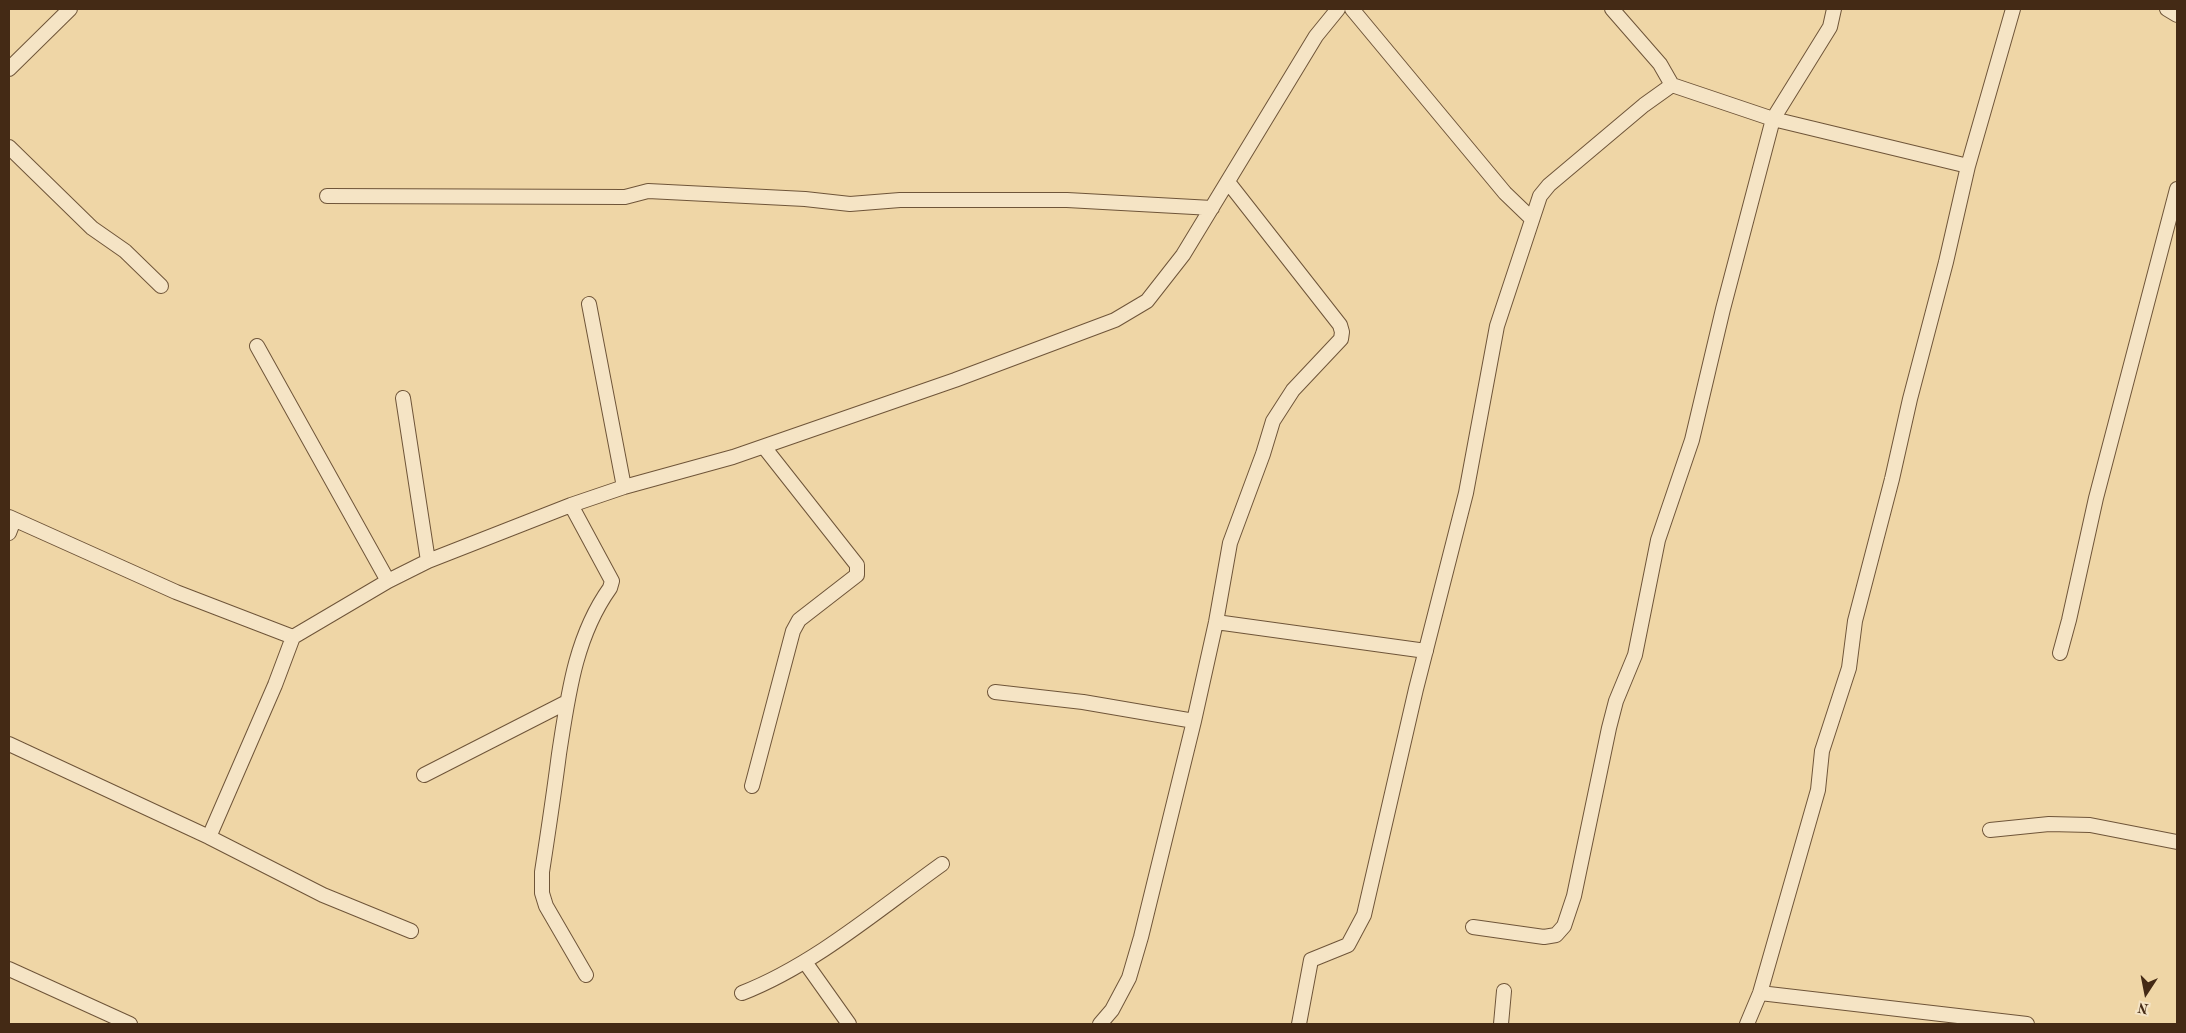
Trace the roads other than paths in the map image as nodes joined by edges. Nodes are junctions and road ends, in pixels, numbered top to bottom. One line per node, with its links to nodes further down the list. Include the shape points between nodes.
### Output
1 (70, 9): 9 (street)
2 (1338, 9): 14 (street, via 1316,36)
3 (1352, 9): 18 (street, via 1505,193)
4 (1612, 9): 10 (street, via 1660,64)
5 (1834, 9): 11 (street, via 1830,27)
6 (2013, 9): 13 (street)
7 (2167, 9): 8 (street)
8 (2177, 15)
9 (9, 69)
10 (1672, 85): 11 (street); 18 (street, via 1549,185 1540,196)
11 (1773, 119): 13 (street); 44 (street, via 1692,440 1658,540 1635,655 1609,728 1574,896 1564,926 1556,935 1544,937)
12 (9, 147): 20 (street, via 92,228 124,251)
13 (1968, 166): 51 (street, via 1855,622 1849,668 1822,751 1818,790)
14 (1228, 182): 17 (street); 30 (street, via 1340,325 1342,332 1341,339 1293,390 1273,421 1230,543)
15 (2177, 189): 19 (street)
16 (327, 196): 17 (street, via 625,197 648,191 850,204 900,200 1067,200)
17 (1212, 208): 24 (street, via 1183,255 1147,301 1114,320)
18 (1532, 220): 32 (street, via 1497,326 1466,493)
19 (2172, 230): 33 (street, via 2096,498)
20 (162, 286)
21 (589, 304): 25 (street)
22 (257, 346): 29 (street)
23 (403, 398): 28 (street)
24 (764, 446): 25 (street); 39 (street, via 857,565 858,575 799,620 793,631)
25 (624, 487): 26 (street)
26 (571, 504): 28 (street); 35 (street, via 612,580 584,634)
27 (11, 524): 31 (street)
28 (428, 561): 29 (street)
29 (388, 581): 31 (street)
30 (1216, 622): 32 (street); 36 (street)
31 (293, 637): 41 (street)
32 (1426, 651): 56 (street, via 1364,915 1348,945 1311,960)
33 (2060, 653)
34 (995, 692): 36 (street, via 1083,702)
35 (567, 702): 38 (street); 48 (street, via 542,872 542,893 546,906)
36 (1194, 721): 55 (street, via 1129,978 1112,1010)
37 (9, 744): 41 (street)
38 (424, 775)
39 (752, 786)
40 (1990, 830): 42 (street, via 2049,824 2090,826)
41 (209, 837): 45 (street, via 323,894)
42 (2177, 842)
43 (942, 864): 46 (street)
44 (1473, 927)
45 (411, 931)
46 (805, 962): 50 (street); 54 (street)
47 (9, 969): 53 (street)
48 (586, 975)
49 (1504, 991): 57 (street)
50 (742, 993)
51 (1760, 993): 52 (street); 58 (street)
52 (1965, 1020): 59 (street)
53 (130, 1024)
54 (849, 1024)
55 (1100, 1024)
56 (1299, 1024)
57 (1501, 1024)
58 (1747, 1024)
59 (2027, 1024)

